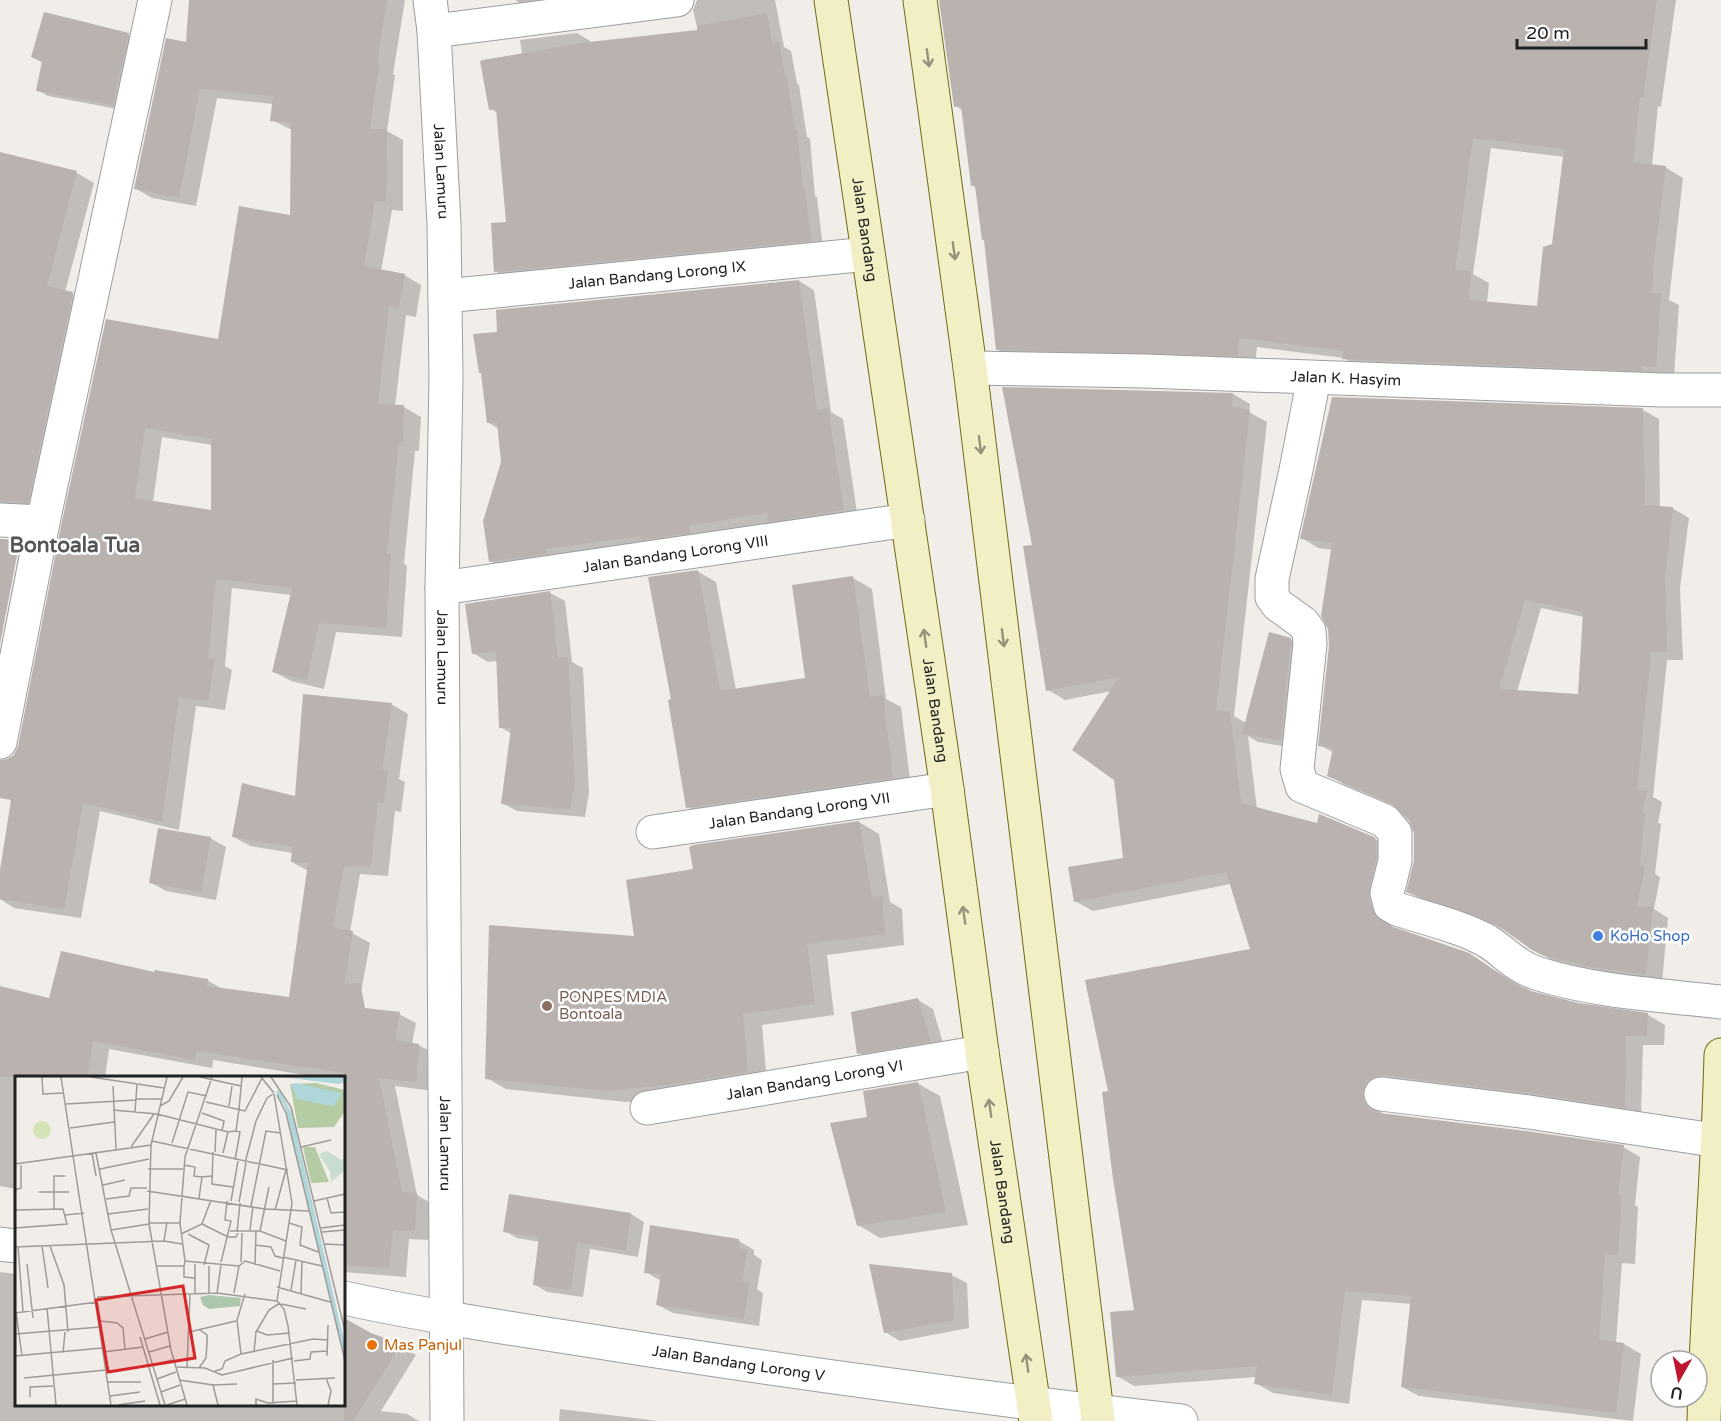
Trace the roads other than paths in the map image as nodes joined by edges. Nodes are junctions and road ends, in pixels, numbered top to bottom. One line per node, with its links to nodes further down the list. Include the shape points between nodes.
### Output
1 (155, 0): 13 (street)
2 (677, 0): 5 (street)
3 (831, 0): 6 (main road, Jalan Bandang)
4 (920, 0): 8 (main road, one-way to 8)
5 (432, 15): 7 (street, Jalan Lamuru, via 444,224)
6 (868, 254): 7 (street, Jalan Bandang Lorong IX); 12 (main road, Jalan Bandang)
7 (444, 297): 14 (street, Jalan Lamuru)
8 (970, 368): 9 (street, Jalan K. Hasyim); 30 (main road, one-way to 30)
9 (1314, 378): 10 (street, Jalan K. Hasyim); 18 (street, via 1272,579 1272,597 1309,631 1297,769 1302,786 1385,821 1395,833 1395,861 1387,893 1390,905 1397,909 1473,935 1536,973 1625,991)
10 (1721, 390)
11 (0, 520): 13 (street)
12 (908, 520): 14 (street, Jalan Bandang Lorong VIII); 16 (main road, Jalan Bandang, one-way to 12)
13 (43, 522): 15 (street)
14 (442, 588): 27 (street, Jalan Lamuru)
15 (0, 742)
16 (947, 789): 17 (street, Jalan Bandang Lorong VII); 19 (main road, Jalan Bandang, one-way to 16)
17 (653, 832)
18 (1721, 1002)
19 (982, 1052): 22 (street, Jalan Bandang Lorong VI); 29 (main road, Jalan Bandang, one-way to 19)
20 (1721, 1055): 23 (main road)
21 (1381, 1094): 23 (street)
22 (646, 1108)
23 (1719, 1141): 28 (main road)
24 (0, 1244): 25 (street)
25 (15, 1246)
26 (345, 1298): 27 (street, Jalan Bandang Lorong V)
27 (446, 1317): 29 (street, Jalan Bandang Lorong V); 31 (street, Jalan Lamuru)
28 (1713, 1363): 33 (main road)
29 (1035, 1413): 30 (street, Jalan Bandang Lorong V)
30 (1097, 1416): 32 (street, Jalan Bandang Lorong V)
31 (447, 1421)
32 (1181, 1421)
33 (1704, 1421)

